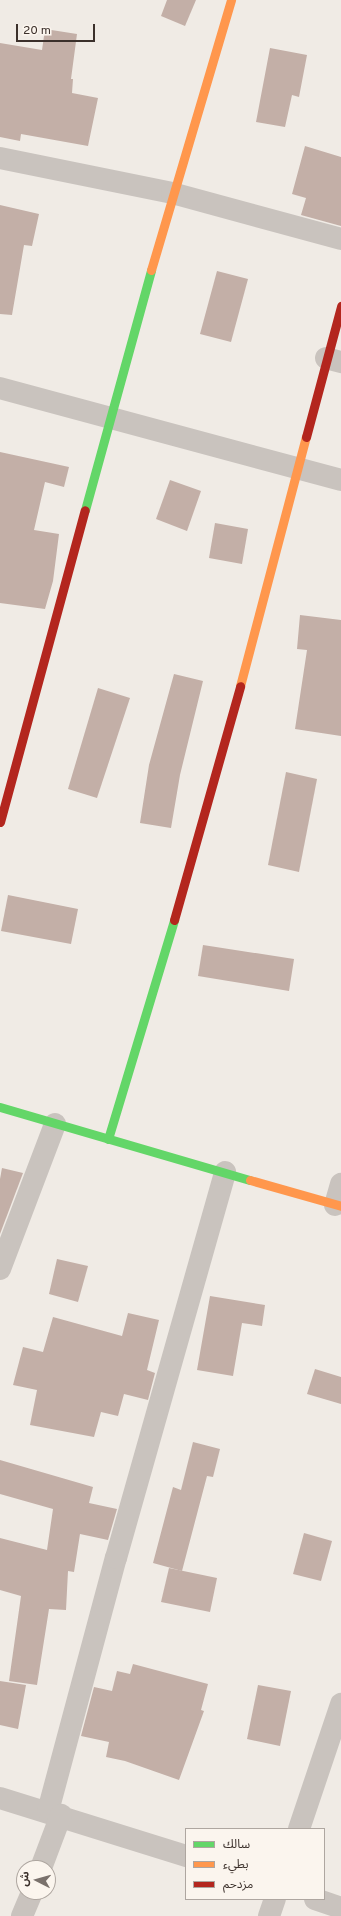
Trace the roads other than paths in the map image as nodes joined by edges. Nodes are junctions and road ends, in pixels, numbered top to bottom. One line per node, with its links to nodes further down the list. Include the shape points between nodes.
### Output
1 (231, 0): 3 (street)
2 (0, 158): 3 (street)
3 (172, 193): 4 (street); 8 (street)
4 (341, 239)
5 (341, 306): 6 (street)
6 (334, 360): 9 (street)
7 (0, 388): 8 (street)
8 (110, 418): 9 (street); 11 (street)
9 (299, 467): 10 (street); 14 (street, via 209,802)
10 (341, 480)
11 (0, 822)
12 (0, 1108): 13 (street)
13 (55, 1124): 14 (street); 17 (street)
14 (108, 1139): 15 (street)
15 (225, 1172): 16 (street); 20 (street, via 116,1558)
16 (339, 1198)
17 (0, 1269)
18 (341, 1704): 21 (street)
19 (0, 1798): 20 (street)
20 (55, 1813): 22 (street); 23 (street)
21 (299, 1828)
22 (185, 1856)
23 (43, 1860)
24 (29, 1900): 28 (street)
25 (275, 1900): 29 (street)
26 (318, 1900): 27 (street)
27 (341, 1908)
28 (22, 1916)
29 (269, 1916)

